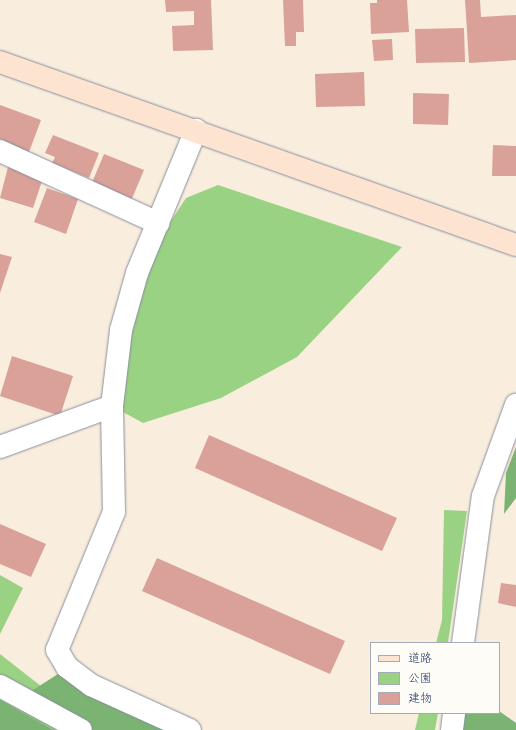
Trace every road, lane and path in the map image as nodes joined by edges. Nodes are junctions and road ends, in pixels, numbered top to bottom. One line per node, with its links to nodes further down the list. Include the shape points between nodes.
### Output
1 (0, 62): 2 (street)
2 (196, 130): 4 (street); 5 (street)
3 (0, 151): 4 (street)
4 (158, 223): 7 (street, via 137,273 120,330)
5 (516, 245)
6 (516, 405): 9 (street, via 483,496)
7 (112, 406): 8 (street); 13 (street, via 114,512 57,650 67,667 91,685)
8 (0, 447)
9 (463, 642)
10 (0, 686): 12 (street)
11 (454, 714): 14 (street)
12 (81, 730)
13 (190, 730)
14 (452, 730)

